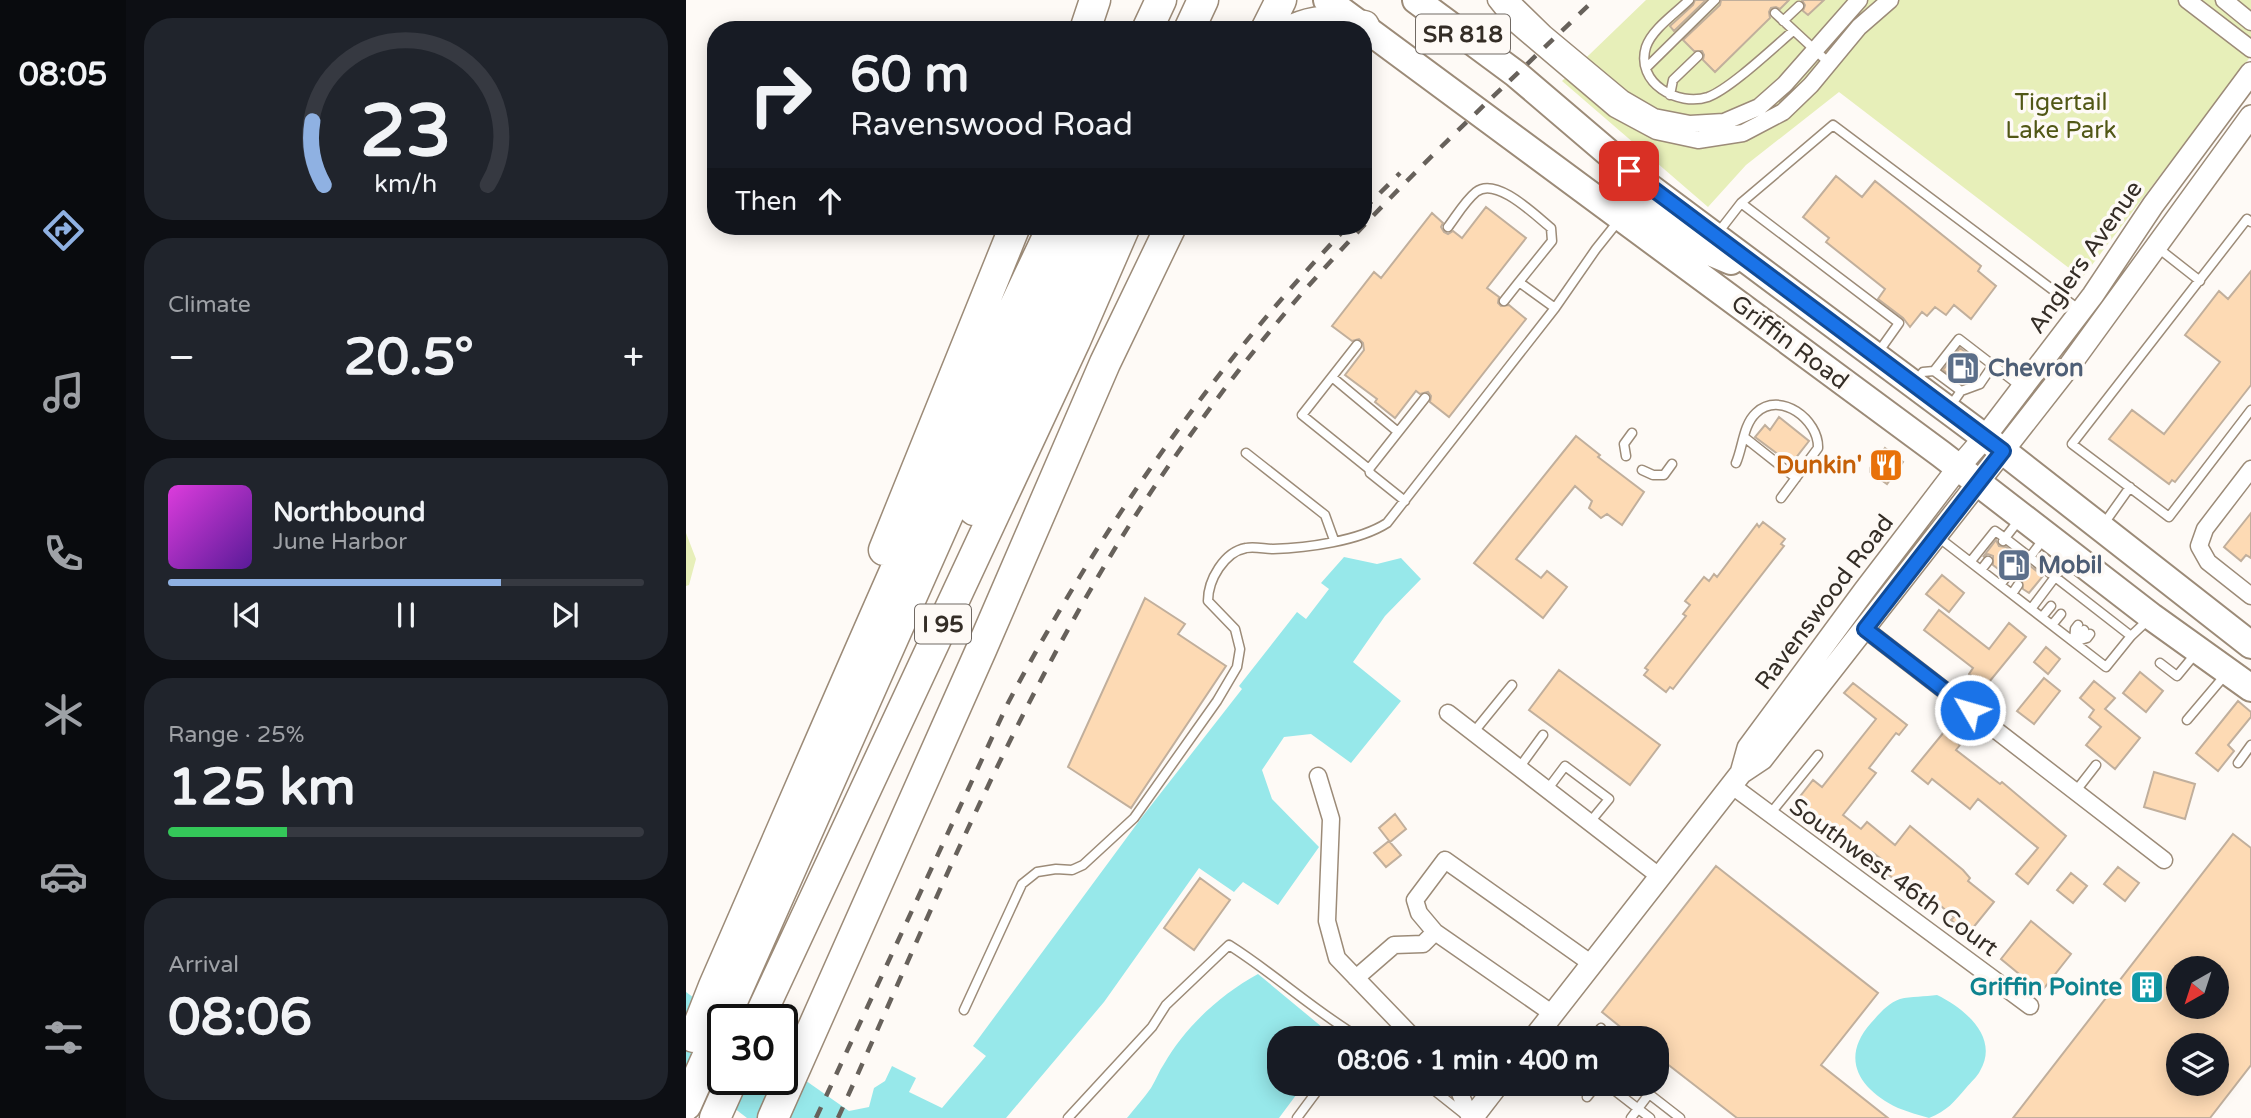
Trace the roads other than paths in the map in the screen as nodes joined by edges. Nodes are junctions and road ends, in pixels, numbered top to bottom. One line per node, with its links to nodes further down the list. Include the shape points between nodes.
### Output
1 (1095, 0): 19 (highway)
2 (1161, 0): 20 (highway)
3 (1177, 0): 21 (highway)
4 (1203, 0): 22 (highway)
5 (1223, 0): 23 (highway)
6 (1281, 0): 24 (highway)
7 (1327, 0): 25 (main road, Griffin Road / SR 818)
8 (1416, 0): 39 (main road, Griffin Road / SR 818, via 1516,74)
9 (1496, 0): 33 (street, via 1516,25 1615,109 1644,126 1683,139 1712,139 1756,128 1790,107)
10 (1510, 0): 31 (street, via 1623,99 1672,122 1706,124 1744,115 1772,97)
11 (1689, 0): 34 (lane, via 1652,36 1644,56)
12 (1716, 0): 34 (lane)
13 (1859, 0): 31 (street)
14 (1890, 0): 33 (street)
15 (2187, 0): 30 (street)
16 (2224, 0): 27 (street)
17 (1799, 6): 26 (lane)
18 (1775, 13): 26 (lane)
19 (1088, 21)
20 (1151, 21)
21 (1168, 21)
22 (1193, 21)
23 (1214, 21)
24 (1270, 21)
25 (1357, 21)
26 (1783, 21): 28 (lane)
27 (2251, 22)
28 (1793, 31): 31 (lane); 36 (lane, via 1721,90 1697,99)
29 (1372, 32): 38 (main road, Griffin Road / SR 818)
30 (2251, 49)
31 (1813, 51): 33 (lane)
32 (1698, 55): 36 (lane, via 1673,80)
33 (1829, 63)
34 (1647, 67): 36 (lane, via 1653,82)
35 (2251, 73): 57 (street, Anglers Avenue)
36 (1670, 95)
37 (2251, 116): 51 (street, Anglers Avenue)
38 (1527, 146): 39 (main road, via 1552,150 1616,191 1631,191); 41 (main road, Griffin Road / SR 818)
39 (1645, 184): 50 (main road, Griffin Road / SR 818)
40 (1741, 203): 50 (lane); 57 (lane, via 1833,125); 59 (lane, via 1899,323)
41 (1622, 217): 52 (main road, via 1630,210 1650,214 1698,247); 56 (lane); 80 (main road, Griffin Road / SR 818)
42 (2251, 222): 53 (lane, via 2247,219)
43 (1448, 227): 54 (lane, via 1477,190 1489,186 1500,189 1551,228 1552,241)
44 (1010, 235): 117 (highway, via 847,645)
45 (1049, 235): 117 (highway, I 95)
46 (1072, 235): 140 (highway)
47 (1097, 235): 141 (highway)
48 (1121, 235): 142 (highway, I 95, via 1069,354)
49 (1167, 235): 165 (highway, via 1105,363)
50 (1715, 237): 52 (main road, Griffin Road / SR 818)
51 (2157, 247): 53 (lane); 72 (street, Anglers Avenue, via 2115,306)
52 (1769, 277): 59 (main road, Griffin Road / SR 818)
53 (2200, 281): 82 (lane, via 2072,444)
54 (1519, 282): 55 (lane); 56 (lane)
55 (1504, 301)
56 (1555, 308): 84 (lane)
57 (2081, 311): 65 (street, Anglers Avenue)
58 (1357, 345): 62 (lane)
59 (1876, 356): 63 (main road, Griffin Road / SR 818)
60 (1993, 365): 63 (lane, via 1959,338 1947,360); 64 (lane); 65 (lane)
61 (1967, 375): 64 (lane)
62 (1332, 377): 69 (lane); 77 (lane, via 1302,415)
63 (1924, 378): 67 (main road, Griffin Road / SR 818)
64 (1980, 384): 67 (lane)
65 (2022, 388): 72 (street, Anglers Avenue)
66 (1425, 398): 69 (lane)
67 (1954, 400): 72 (main road, Griffin Road / SR 818)
68 (2251, 410): 82 (lane, via 2169,517)
69 (1398, 432): 77 (lane)
70 (1632, 433): 74 (lane, via 1624,444)
71 (1744, 437): 75 (lane); 81 (lane); 81 (lane, via 1754,414 1766,405 1776,403 1806,420 1818,439 1818,448)
72 (1994, 444): 80 (street, Anglers Avenue); 86 (main road, Griffin Road / SR 818)
73 (1247, 453): 89 (lane, via 1325,515)
74 (1626, 456)
75 (1736, 463)
76 (1672, 464): 79 (lane, via 1664,475)
77 (1369, 468): 84 (lane)
78 (2251, 469): 101 (street, via 2205,529 2199,546 2208,562)
79 (1642, 470)
80 (1968, 475): 85 (main road, Griffin Road / SR 818); 88 (street, Ravenswood Road); 129 (street, Ravenswood Road, via 1864,591 1748,748)
81 (1796, 478): 83 (lane)
82 (2130, 487): 86 (lane)
83 (1781, 498)
84 (1405, 501): 89 (lane, via 1372,533)
85 (2022, 516): 87 (main road, Griffin Road / SR 818); 90 (lane)
86 (2101, 528): 112 (main road, Griffin Road / SR 818)
87 (2046, 535): 91 (main road, Griffin Road / SR 818); 92 (lane)
88 (1938, 536): 93 (lane); 108 (street, Ravenswood Road)
89 (1334, 540): 144 (lane, via 1286,548 1246,548 1226,559 1208,586 1209,601 1235,629 1240,649 1237,667 1134,818 1083,865 1037,872 1022,884)
90 (2004, 540): 92 (lane); 93 (lane, via 1995,531)
91 (2072, 555): 97 (lane); 106 (main road, Griffin Road / SR 818)
92 (2029, 559): 97 (lane)
93 (1970, 561): 95 (lane)
94 (1987, 561): 95 (lane)
95 (1981, 570): 98 (lane)
96 (2007, 576): 98 (lane)
97 (2055, 577): 103 (lane); 110 (lane, via 2095,616)
98 (2000, 585): 100 (lane)
99 (2018, 585): 100 (lane)
100 (2012, 594): 103 (lane)
101 (2251, 596)
102 (2050, 606): 105 (lane)
103 (2031, 609): 105 (lane)
104 (2061, 614): 107 (lane)
105 (2042, 617): 107 (lane)
106 (2152, 617): 110 (lane); 113 (main road, Griffin Road / SR 818)
107 (2052, 625): 111 (lane)
108 (1865, 629): 129 (street, Ravenswood Road, via 1762,759); 131 (street)
109 (2084, 630): 111 (lane)
110 (2131, 636): 111 (lane, via 2106,667)
111 (2074, 642)
112 (2251, 645)
113 (2198, 650): 114 (lane, via 2176,676); 115 (main road, Griffin Road / SR 818)
114 (2160, 663)
115 (2228, 672): 118 (main road, Griffin Road / SR 818); 120 (lane)
116 (1512, 685): 121 (lane)
117 (845, 686): 139 (highway, I 95)
118 (2251, 688)
119 (1448, 713): 121 (street)
120 (2187, 720)
121 (1473, 733): 127 (street)
122 (1543, 735): 127 (lane)
123 (2251, 746): 125 (lane)
124 (1818, 755): 132 (lane)
125 (2238, 763)
126 (2096, 765): 131 (lane)
127 (1519, 768): 130 (street)
128 (1318, 776): 138 (street, via 1331,818 1327,921 1337,958)
129 (1736, 779): 132 (street, Southwest 46th Court); 135 (street, Ravenswood Road)
130 (1547, 790): 133 (street); 133 (lane, via 1565,766 1609,799)
131 (2076, 792): 134 (street)
132 (1770, 814): 143 (street, Southwest 46th Court)
133 (1590, 822): 135 (street)
134 (2164, 860)
135 (1659, 876): 137 (street, Ravenswood Road)
136 (1435, 932): 137 (street, via 1415,900 1445,860); 138 (street, via 1423,944 1394,945); 145 (street)
137 (1592, 964): 145 (street, Ravenswood Road)
138 (1356, 978): 147 (street)
139 (741, 1004)
140 (741, 1004)
141 (741, 1004)
142 (742, 1004)
143 (2030, 1006)
144 (964, 1010)
145 (1553, 1014): 148 (street, Ravenswood Road)
146 (1340, 1026): 166 (lane, via 1229,945 1166,1004 1152,1027)
147 (1402, 1026)
148 (1544, 1026)
149 (707, 1038): 150 (highway, I 95)
150 (686, 1057)
151 (707, 1066): 161 (highway)
152 (711, 1095): 163 (highway)
153 (725, 1095): 164 (highway)
154 (1313, 1096): 167 (lane)
155 (1442, 1096): 168 (lane)
156 (1462, 1096): 168 (street)
157 (1489, 1096): 168 (street)
158 (1622, 1096): 162 (lane)
159 (1647, 1096): 162 (lane)
160 (1652, 1096): 171 (lane)
161 (686, 1104)
162 (1638, 1108): 169 (lane); 170 (lane)
163 (701, 1118)
164 (715, 1118)
165 (773, 1118)
166 (1068, 1118)
167 (1297, 1118)
168 (1471, 1118)
169 (1631, 1118)
170 (1650, 1118)
171 (1680, 1118)

